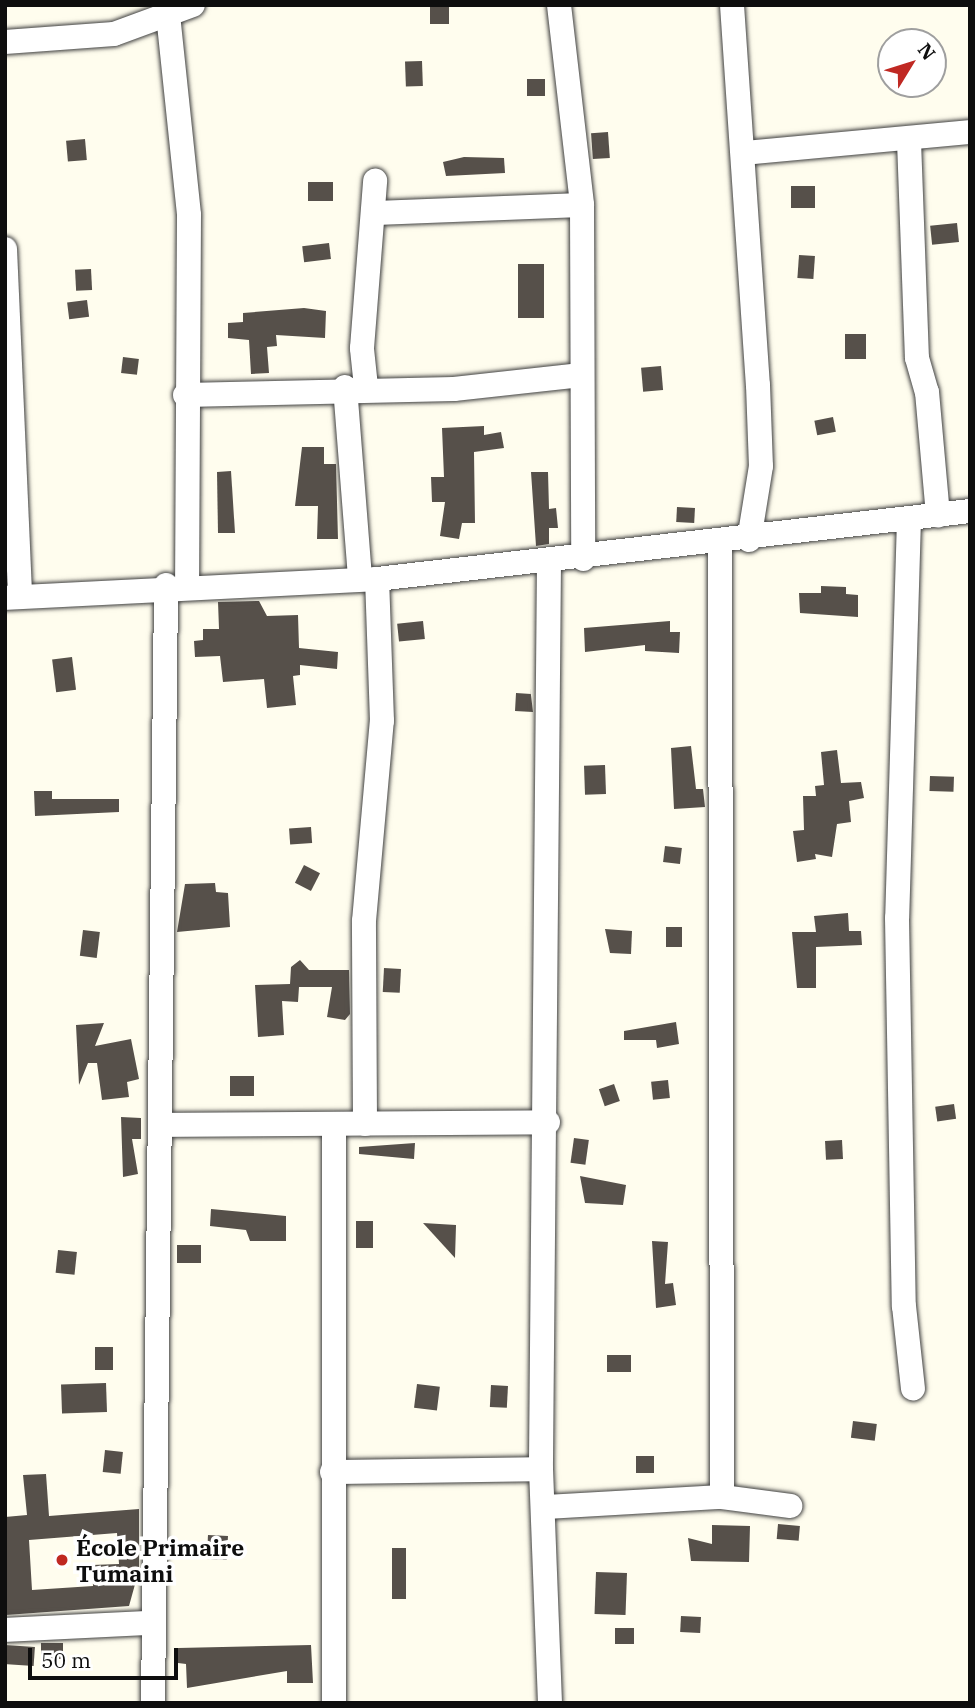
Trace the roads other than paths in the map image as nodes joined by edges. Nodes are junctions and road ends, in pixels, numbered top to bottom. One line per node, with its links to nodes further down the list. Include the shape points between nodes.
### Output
1 (192, 5): 4 (street)
2 (559, 5): 10 (street)
3 (732, 5): 8 (street)
4 (167, 8): 5 (street, via 114,34); 15 (street, via 190,215)
5 (5, 42)
6 (970, 132): 7 (street)
7 (909, 141): 8 (street); 17 (street, via 917,358 927,393)
8 (744, 153): 19 (street, via 761,466)
9 (375, 181): 11 (street)
10 (582, 205): 11 (street); 13 (street)
11 (375, 213): 14 (street)
12 (5, 249): 25 (street)
13 (581, 375): 14 (street, via 454,389); 21 (street)
14 (355, 387): 15 (street); 23 (street)
15 (185, 395): 24 (street)
16 (970, 511): 17 (street)
17 (938, 516): 18 (street)
18 (909, 519): 19 (street); 30 (street, via 897,918 904,1306)
19 (749, 540): 20 (street)
20 (720, 543): 21 (street); 33 (street)
21 (583, 559): 22 (street)
22 (550, 562): 23 (street); 26 (street)
23 (368, 579): 24 (street); 28 (street, via 382,722 364,921)
24 (177, 584): 25 (street); 29 (street)
25 (13, 597)
26 (548, 1122): 28 (street); 31 (street)
27 (334, 1124): 28 (street); 29 (street); 32 (street)
28 (365, 1124)
29 (161, 1125): 36 (street)
30 (913, 1389)
31 (541, 1469): 32 (street); 35 (street)
32 (332, 1472): 39 (street)
33 (722, 1497): 34 (street); 35 (street)
34 (790, 1506)
35 (546, 1507): 40 (street)
36 (150, 1623): 37 (street); 38 (street)
37 (5, 1630)
38 (153, 1703)
39 (334, 1703)
40 (550, 1703)

